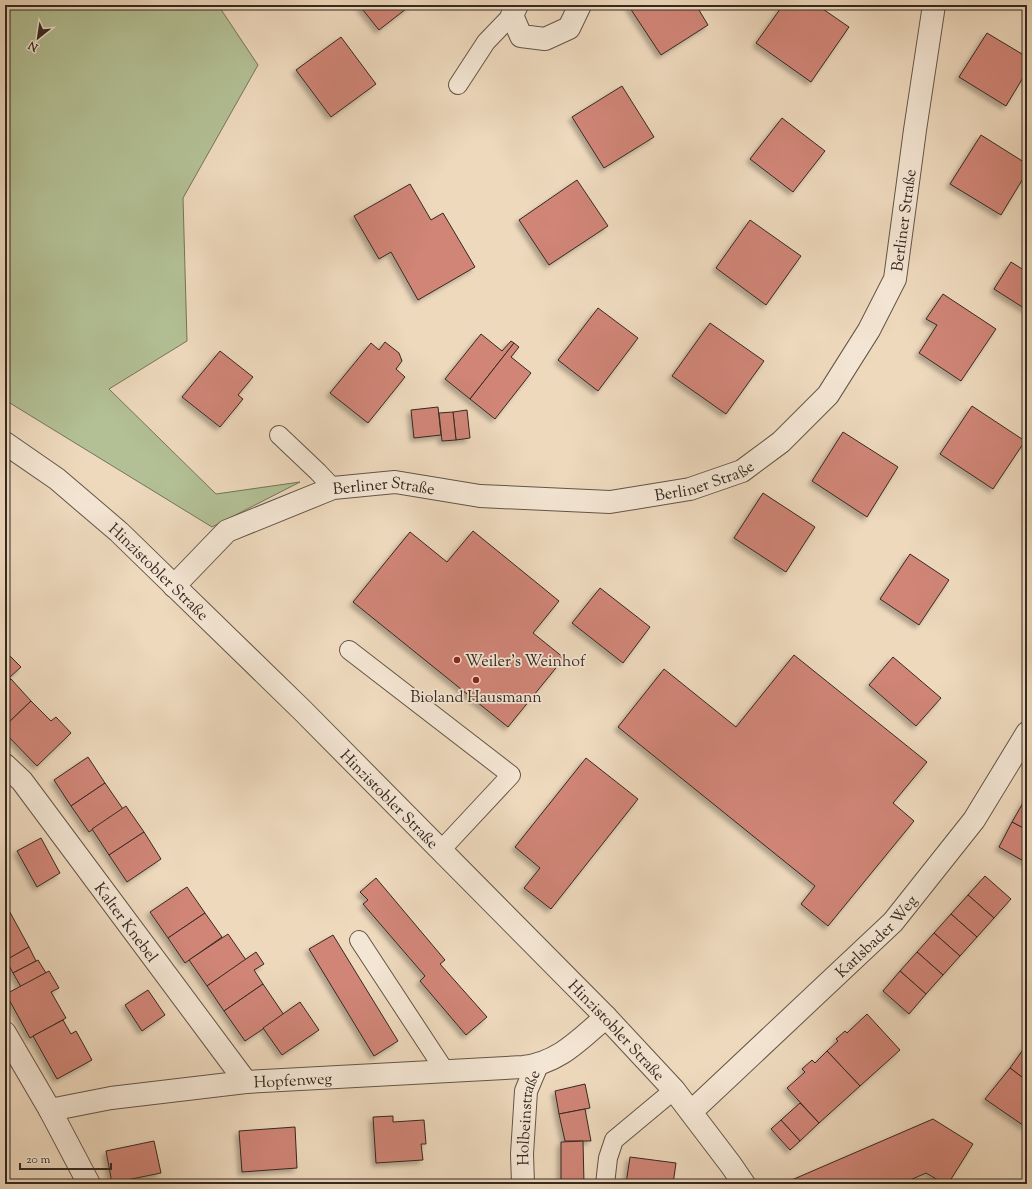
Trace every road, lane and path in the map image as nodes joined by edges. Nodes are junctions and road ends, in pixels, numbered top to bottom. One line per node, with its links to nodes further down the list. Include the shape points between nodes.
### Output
1 (580, 5): 3 (street, via 569,28 545,39 521,36)
2 (934, 5): 7 (street, Berliner Straße, via 895,279 869,330 828,395 781,442 742,471 690,489 610,502 480,496 395,482)
3 (514, 10): 4 (lane, via 486,42)
4 (458, 85)
5 (279, 435): 7 (lane)
6 (5, 443): 8 (street, Hinzistobler Straße, via 57,479 119,532)
7 (333, 488): 8 (street, Berliner Straße, via 227,531)
8 (174, 586): 12 (street, Hinzistobler Straße)
9 (349, 650): 12 (lane, via 511,776)
10 (1027, 733): 21 (street, Karlsbader Weg, via 974,820 893,922)
11 (5, 765): 18 (street, Kalter Knebel, via 22,781)
12 (441, 850): 14 (street, Hinzistobler Straße)
13 (360, 940): 17 (lane)
14 (606, 1017): 16 (street, Holbeinstraße, via 564,1053); 19 (street, Hinzistobler Straße)
15 (5, 1033): 20 (street)
16 (537, 1065): 17 (street, Hopfenweg); 23 (street, Holbeinstraße, via 526,1091)
17 (445, 1071): 18 (street, Hopfenweg)
18 (246, 1082): 20 (street, Hopfenweg, via 111,1098)
19 (674, 1090): 21 (street, Hinzistobler Straße); 24 (lane, via 614,1140 608,1158)
20 (50, 1110): 22 (street)
21 (692, 1111): 25 (street, Hinzistobler Straße)
22 (89, 1184)
23 (522, 1184)
24 (605, 1184)
25 (744, 1184)

